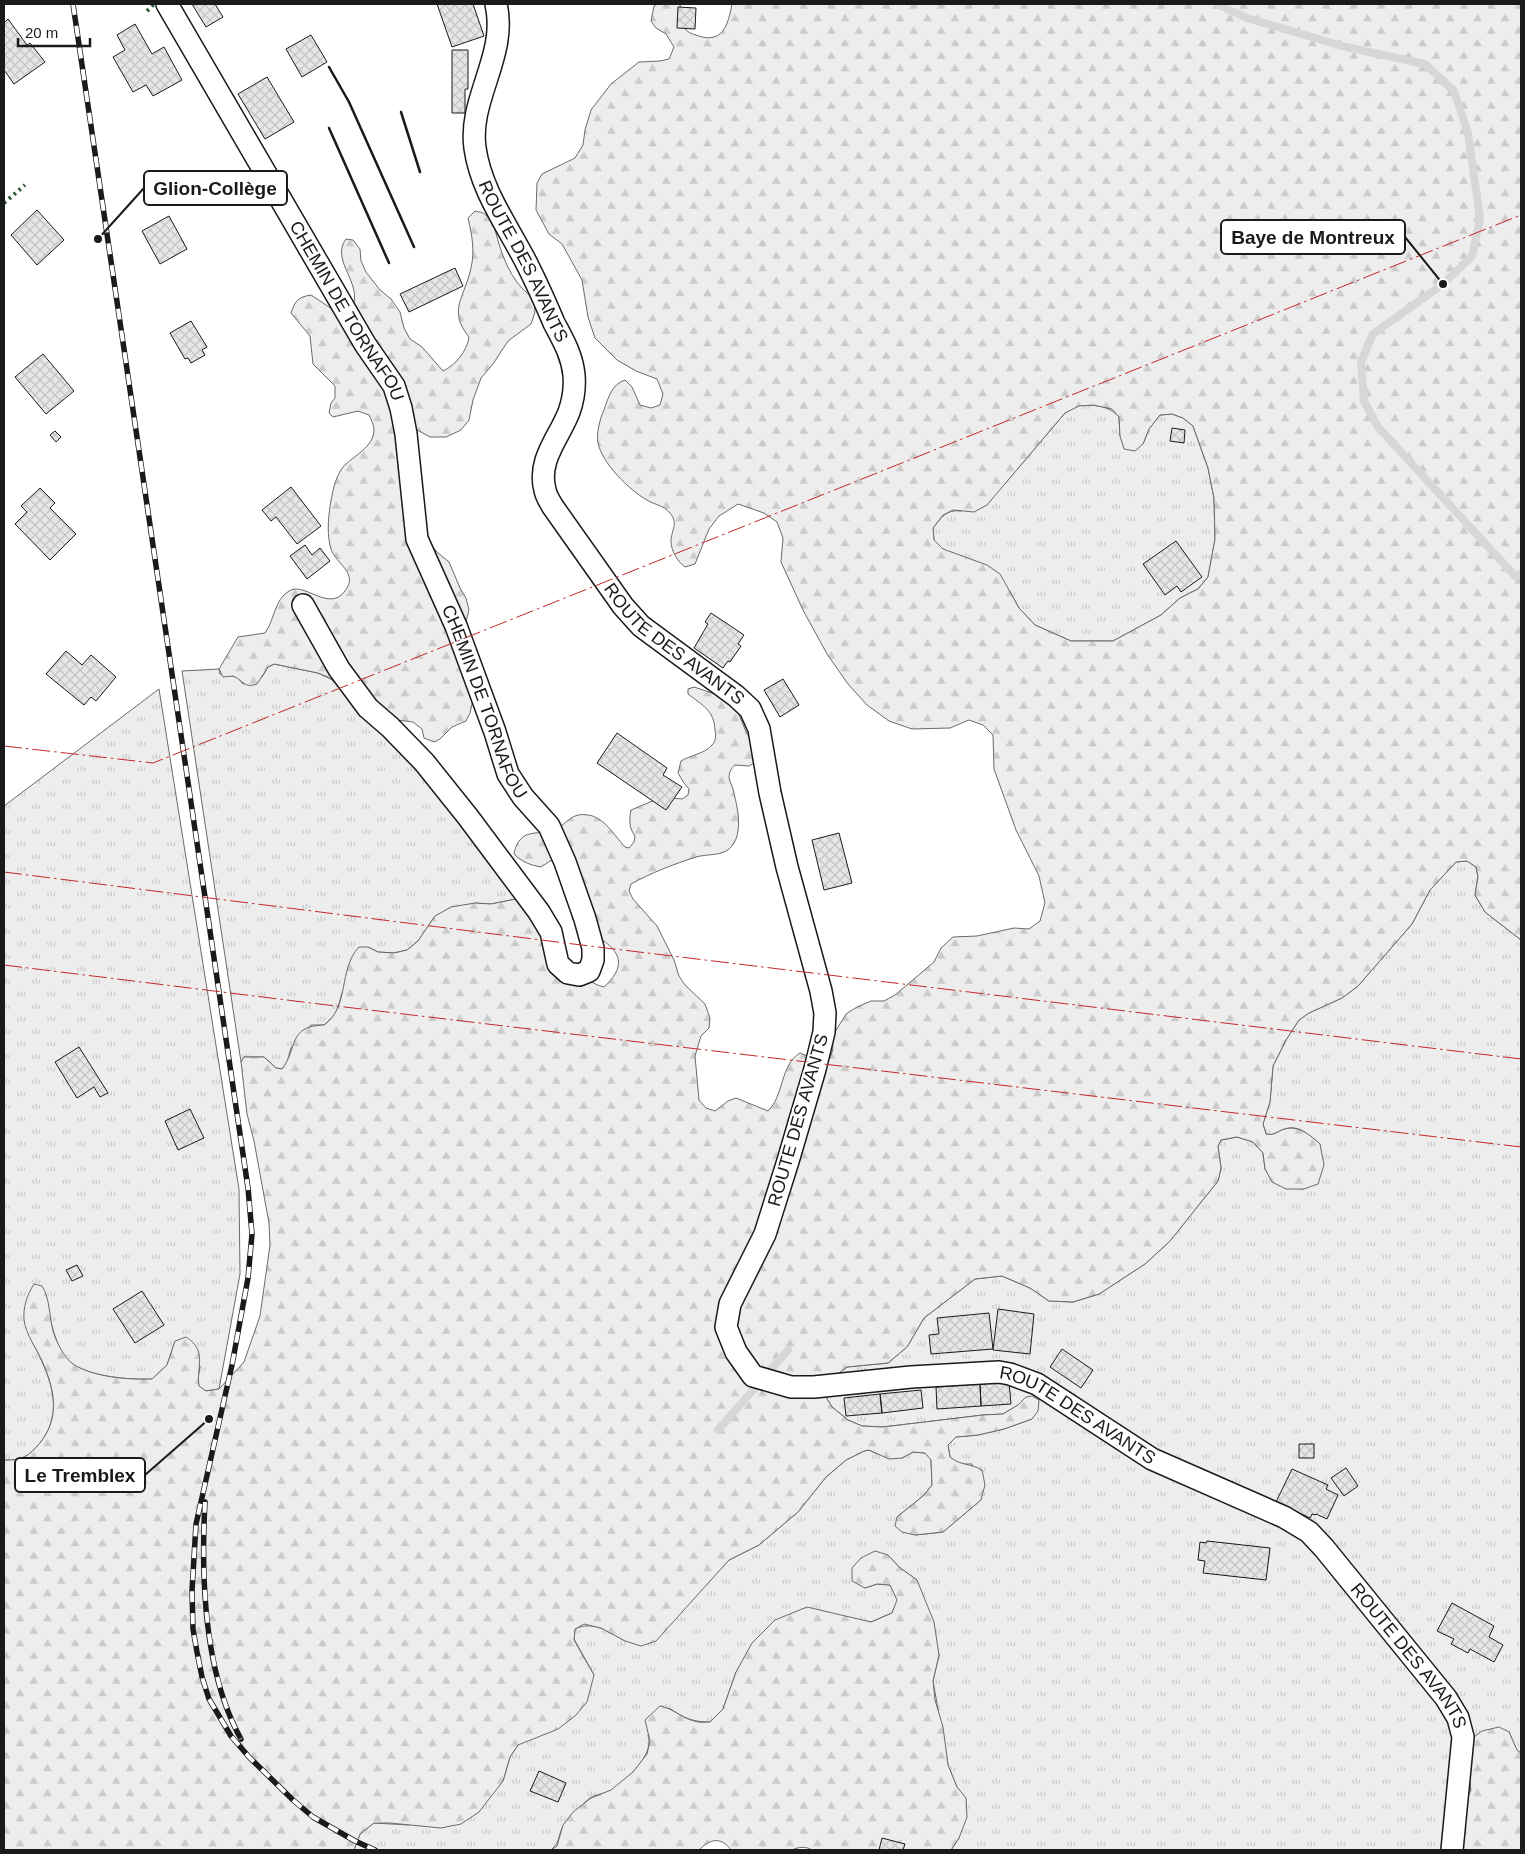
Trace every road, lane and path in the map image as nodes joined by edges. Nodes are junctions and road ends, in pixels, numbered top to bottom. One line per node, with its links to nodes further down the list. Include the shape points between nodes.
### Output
1 (167, 4): 3 (street, CHEMIN DE TORNAFOU, via 365,344 394,386 406,434 416,538 456,626 508,774 549,826 565,862 593,948 589,971 579,975 568,973 558,964 551,932 539,912 424,762 368,708 338,669)
2 (496, 4): 4 (street, ROUTE DES AVANTS, via 499,31 495,56 479,106 475,148 500,217 570,353 574,376 569,413 547,457 543,474 545,490 553,507 623,606 641,626 744,702 753,715 760,729 770,793 825,1013 815,1070 765,1234 730,1304 726,1327 736,1352 754,1376 791,1387 911,1377 1010,1374 1029,1380 1057,1396 1152,1459 1284,1517 1309,1532 1446,1698 1458,1718 1463,1737)
3 (303, 605)
4 (1452, 1850)

